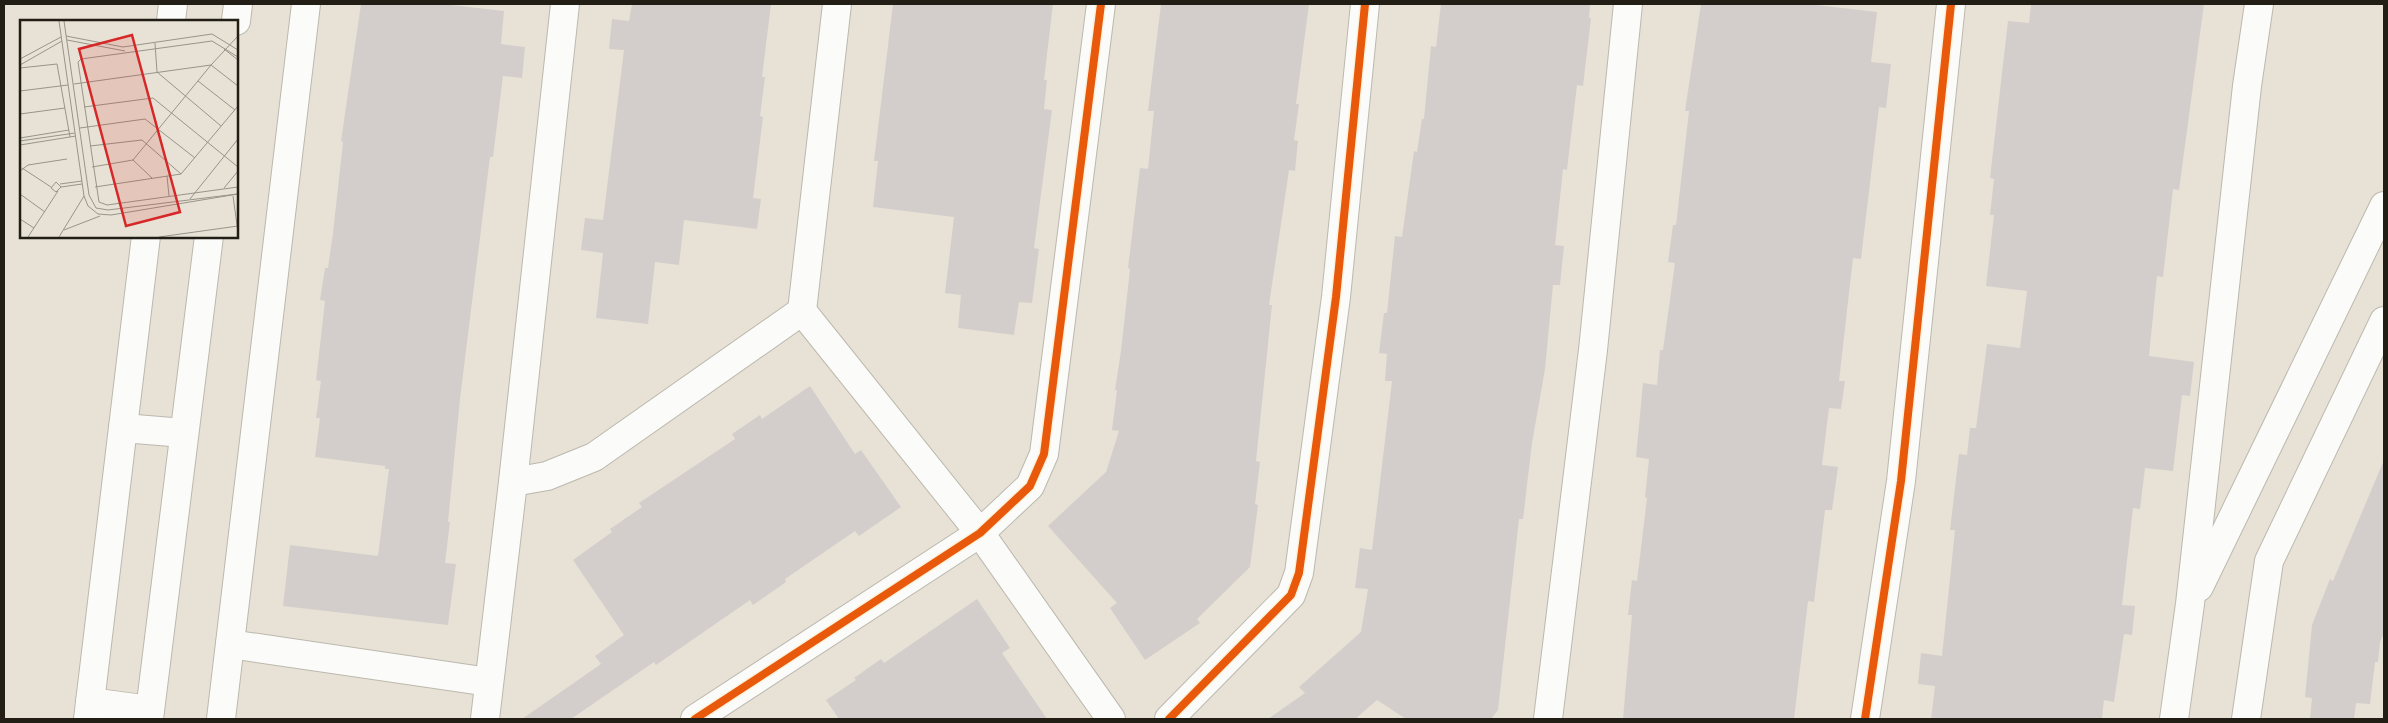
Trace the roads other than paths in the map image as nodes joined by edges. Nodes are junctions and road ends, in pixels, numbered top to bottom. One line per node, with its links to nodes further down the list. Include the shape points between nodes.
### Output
1 (173, 4): 11 (street)
2 (238, 4): 12 (street)
3 (306, 4): 23 (street)
4 (565, 4): 20 (street)
5 (836, 4): 16 (street)
6 (1101, 4): 21 (street, via 1044,454 1030,486)
7 (1365, 4): 31 (street, via 1336,297 1299,573 1291,595)
8 (1628, 4): 32 (street, via 1594,350)
9 (1951, 4): 33 (street, via 1901,481)
10 (2259, 4): 22 (street)
11 (171, 20)
12 (236, 20)
13 (2384, 206): 22 (street)
14 (146, 238): 18 (street)
15 (209, 238): 19 (street)
16 (802, 311): 20 (street, via 594,456 547,476); 21 (street)
17 (2384, 321): 35 (street, via 2269,561)
18 (123, 428): 19 (street); 25 (street)
19 (184, 433): 26 (street)
20 (513, 482): 24 (street)
21 (980, 533): 29 (street); 30 (street)
22 (2190, 604): 34 (street)
23 (230, 644): 24 (street); 27 (street)
24 (489, 682): 28 (street)
25 (89, 710): 26 (street)
26 (149, 715)
27 (220, 719)
28 (484, 719)
29 (695, 719)
30 (1111, 719)
31 (1169, 719)
32 (1548, 719)
33 (1865, 719)
34 (2174, 719)
35 (2246, 719)

